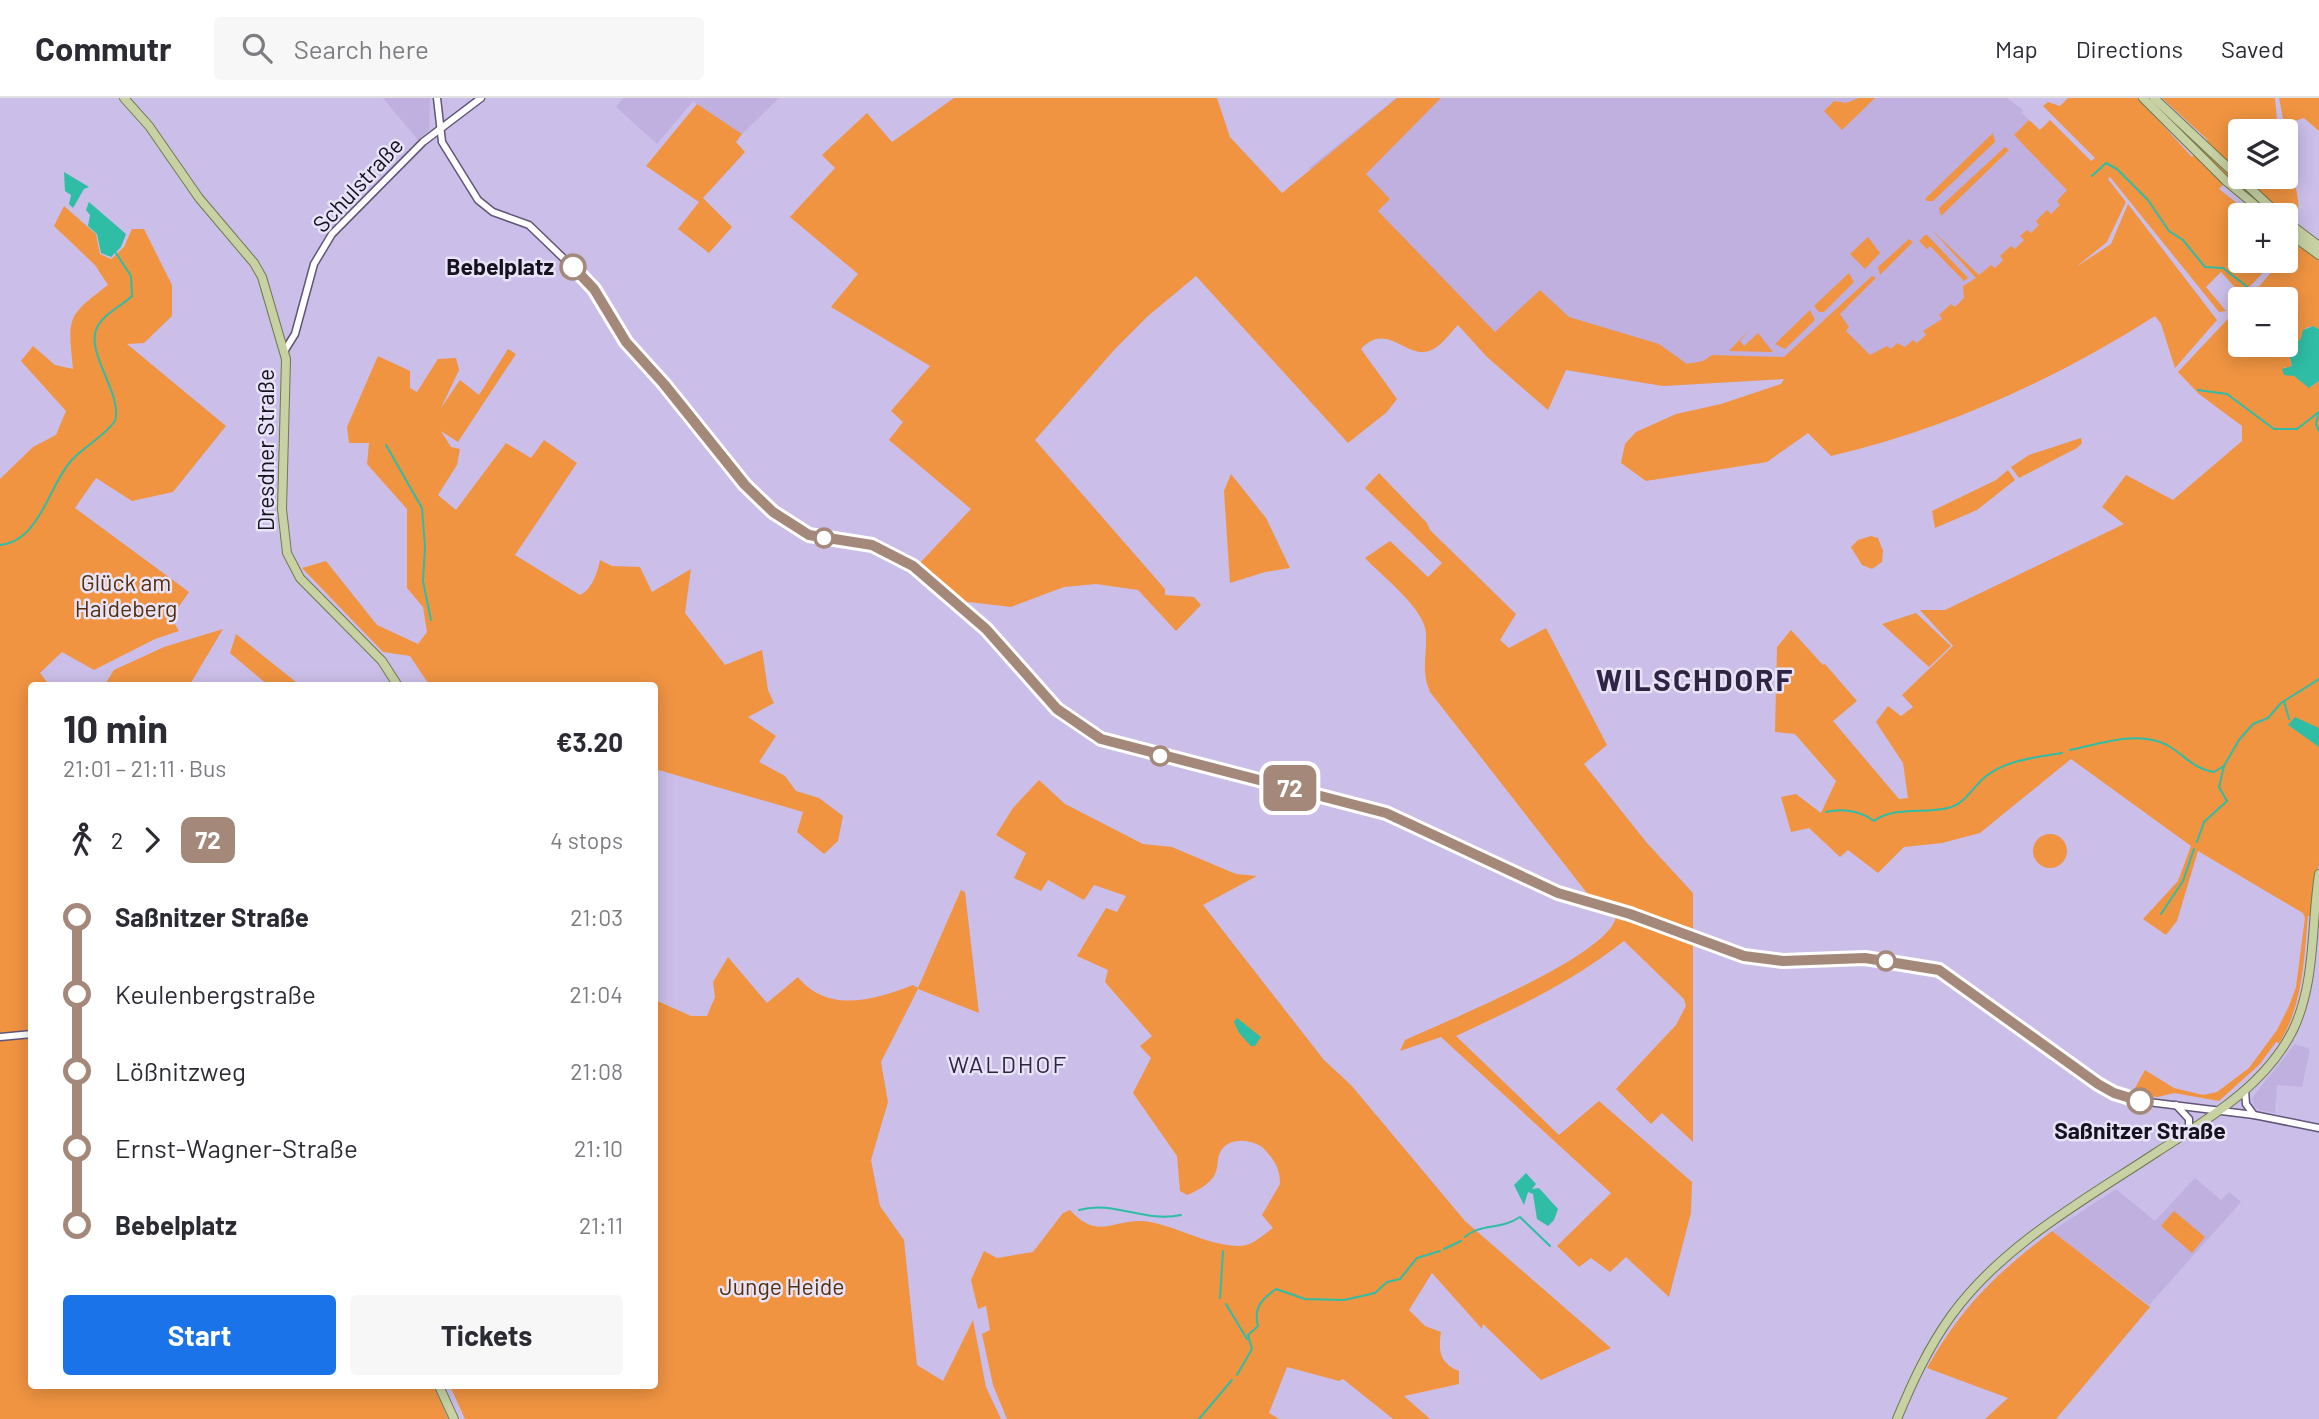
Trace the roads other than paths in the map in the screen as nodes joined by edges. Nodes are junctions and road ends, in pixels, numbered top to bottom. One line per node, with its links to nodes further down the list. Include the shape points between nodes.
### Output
1 (124, 98): 13 (main road, Dresdner Straße, via 254,263)
2 (437, 98): 6 (street)
3 (481, 98): 6 (street, Schulstraße)
4 (2143, 98): 7 (main road)
5 (2154, 98): 8 (main road)
6 (439, 129): 13 (street, Schulstraße, via 343,221 322,248 295,334); 19 (street, via 442,142 478,200 493,212 529,225 587,281 626,342 745,485 773,512 809,535 891,552 960,604 1057,709 1101,739 1386,813 1558,893 1761,959 1865,958 1939,970 2105,1088 2131,1099)
7 (2253, 203)
8 (2265, 203)
9 (2298, 230): 11 (main road)
10 (2298, 240): 12 (main road)
11 (2319, 246)
12 (2319, 255)
13 (285, 351): 14 (main road, Dresdner Straße, via 282,509 287,553 300,578 382,661)
14 (395, 682)
15 (2319, 874): 18 (main road, via 2309,975 2300,1013 2283,1046)
16 (28, 1034): 17 (street)
17 (0, 1037)
18 (2245, 1090): 20 (main road); 21 (street, via 2246,1104)
19 (2175, 1104): 20 (street); 23 (street, via 2186,1114)
20 (2219, 1110): 21 (street); 23 (main road)
21 (2254, 1115): 22 (street)
22 (2319, 1128)
23 (2189, 1131): 26 (main road, via 2049,1226 1989,1273 1934,1341)
24 (440, 1389): 25 (main road)
25 (454, 1419)
26 (1897, 1419)

